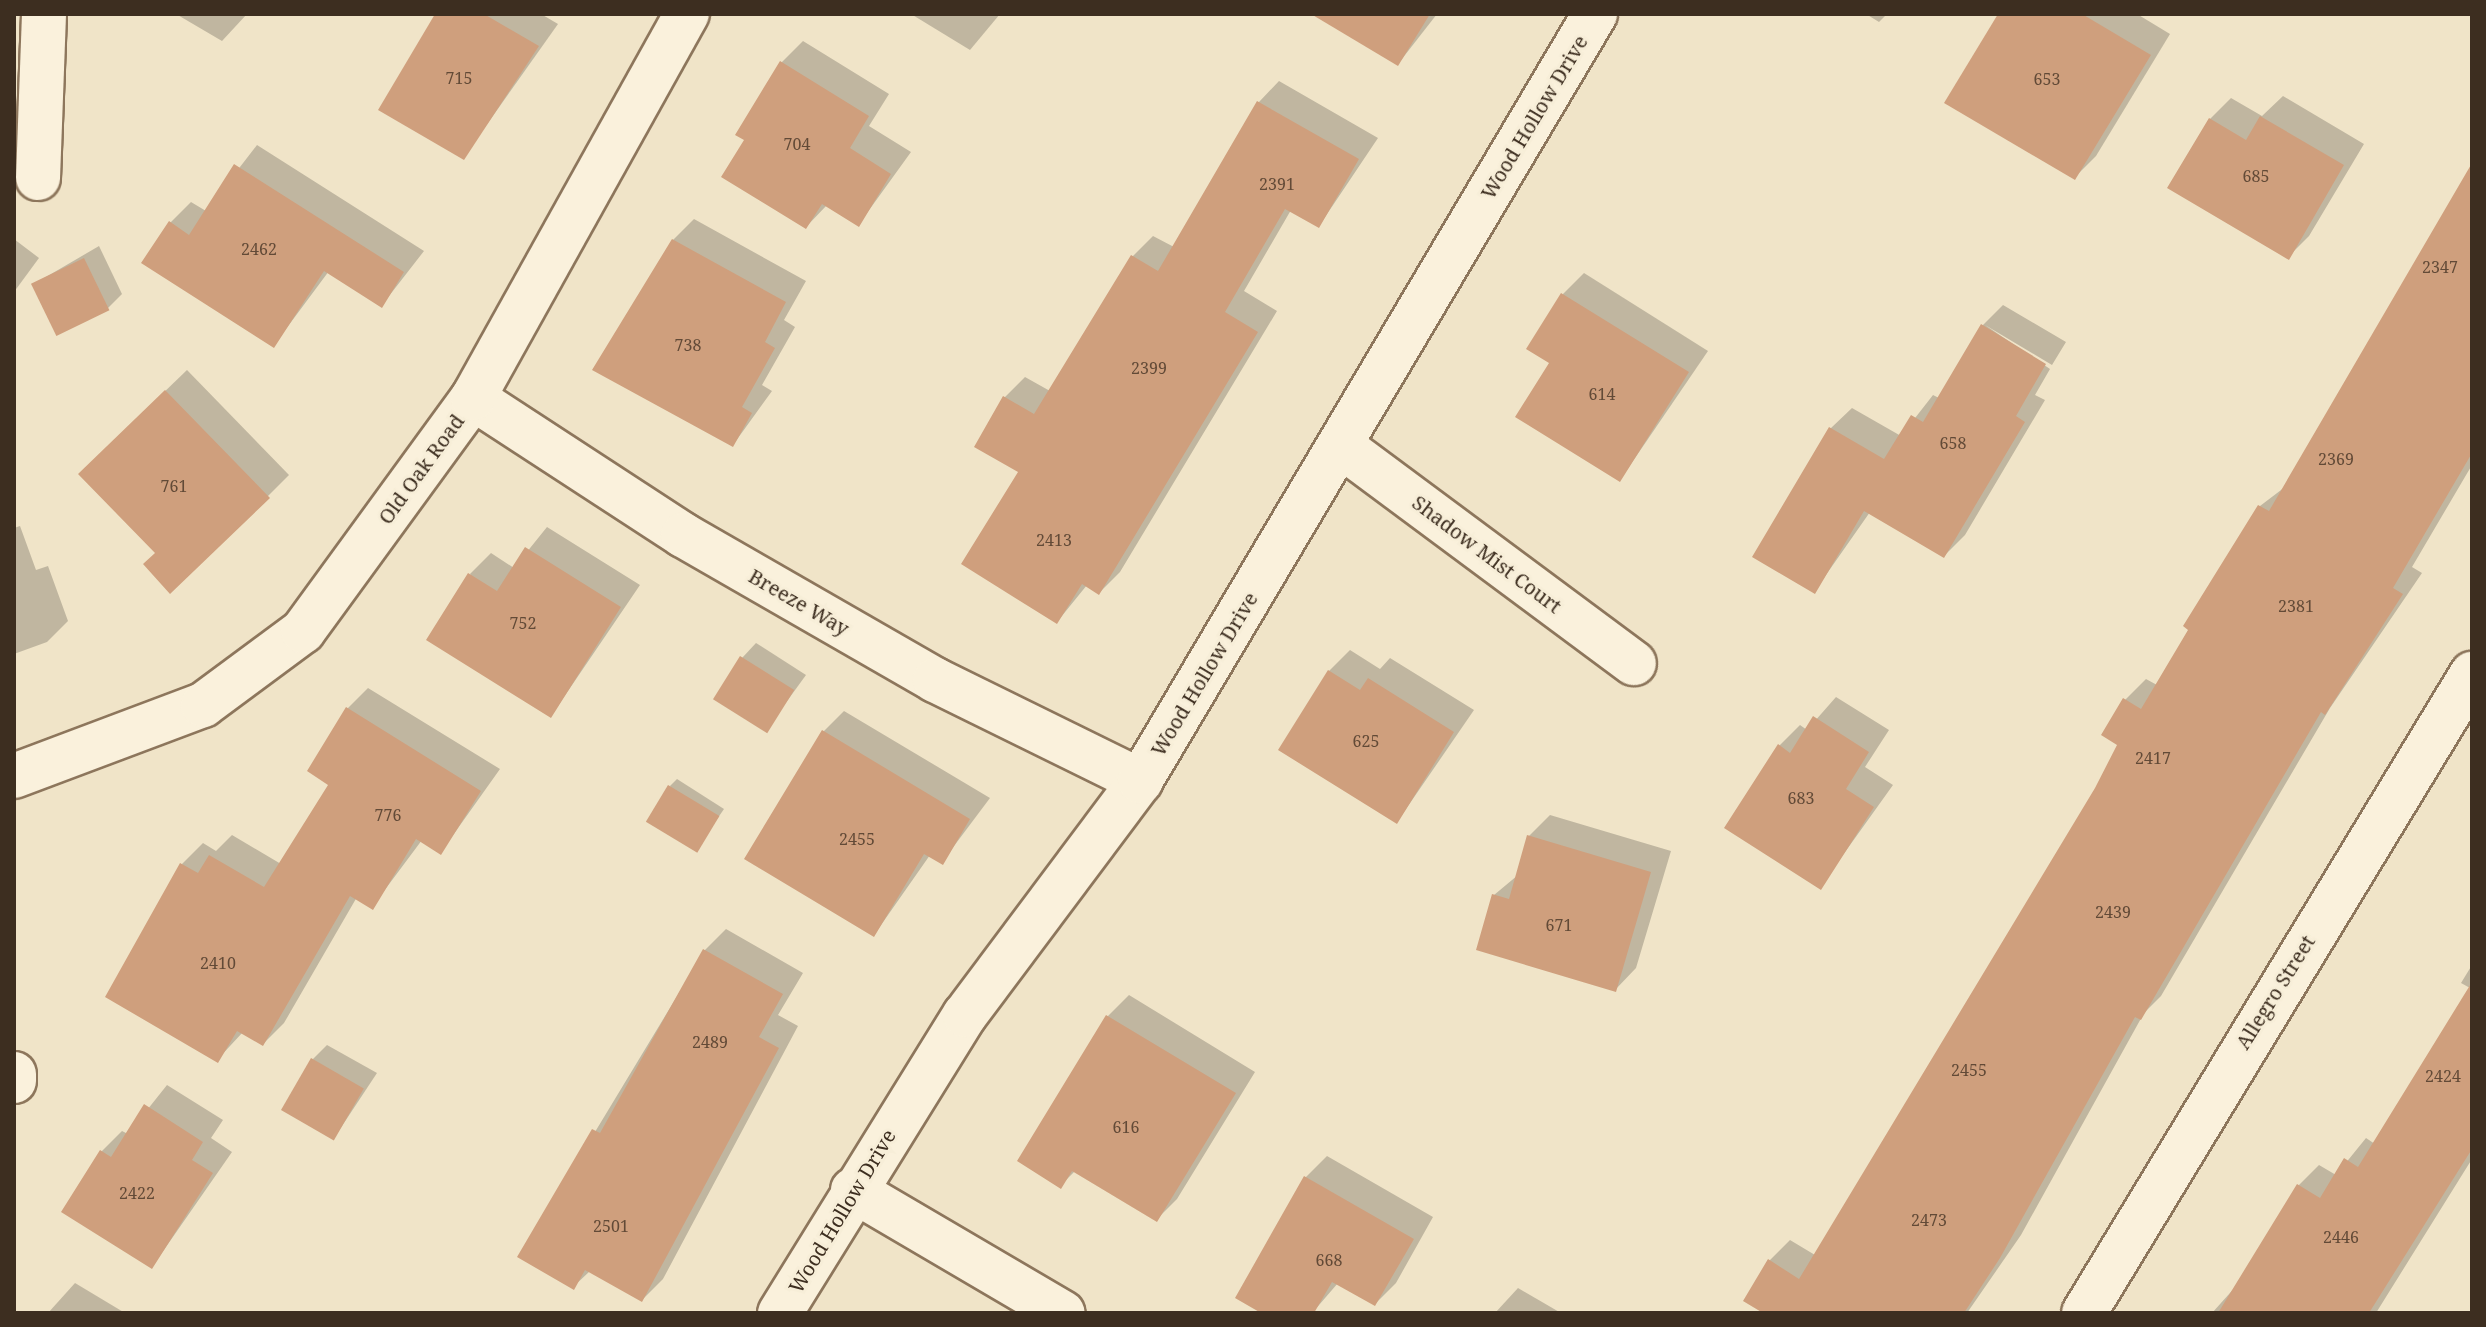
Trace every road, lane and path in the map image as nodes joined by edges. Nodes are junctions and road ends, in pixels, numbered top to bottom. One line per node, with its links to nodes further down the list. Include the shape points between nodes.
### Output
1 (44, 14): 4 (street)
2 (687, 14): 5 (street, Old Oak Road)
3 (1595, 14): 6 (street, Wood Hollow Drive)
4 (38, 178)
5 (473, 398): 9 (street, Old Oak Road, via 303,631 203,705); 10 (street, Breeze Way, via 683,535 935,680)
6 (1340, 445): 7 (street, Shadow Mist Court); 10 (street, Wood Hollow Drive)
7 (1634, 663)
8 (2472, 674): 16 (street, Allegro Street)
9 (14, 776)
10 (1140, 781): 13 (street, Wood Hollow Drive, via 965,1015)
11 (14, 1074): 12 (street)
12 (14, 1081)
13 (853, 1190): 14 (street, Wood Hollow Drive); 15 (street)
14 (780, 1313)
15 (1063, 1313)
16 (2084, 1313)

